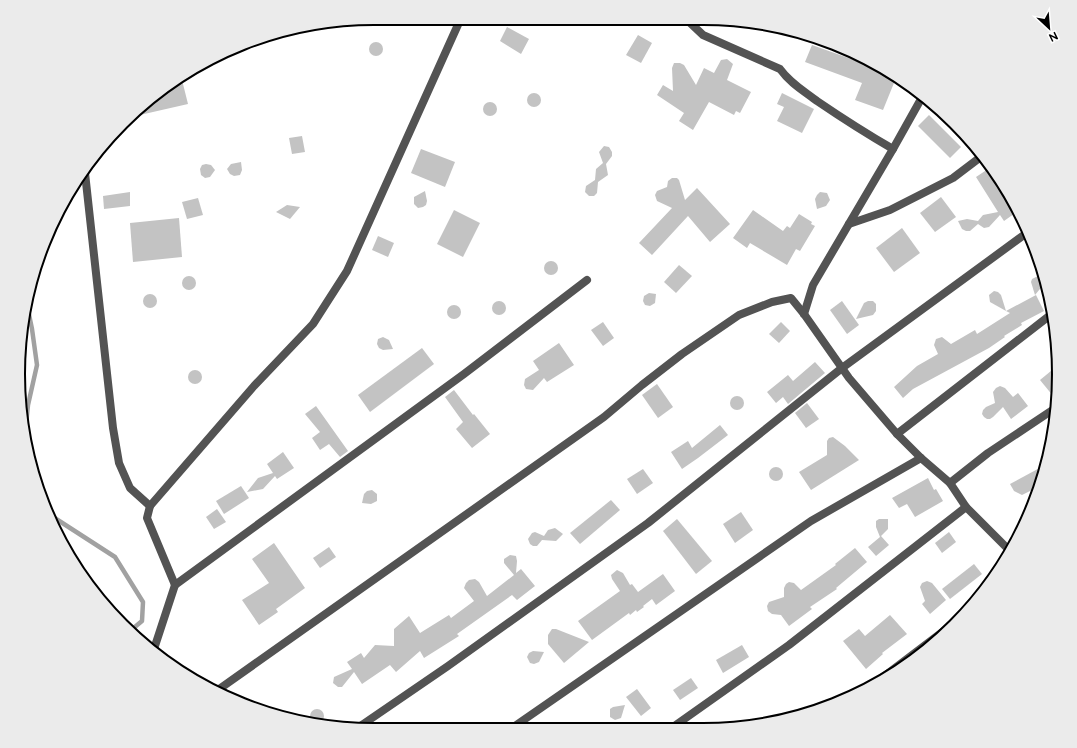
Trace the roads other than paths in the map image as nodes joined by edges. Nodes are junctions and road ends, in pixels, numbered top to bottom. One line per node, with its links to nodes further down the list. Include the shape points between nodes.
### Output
1 (458, 25): 17 (street, via 347,272 313,324 254,386)
2 (692, 25): 4 (street, via 703,35 780,69 795,86)
3 (920, 101): 4 (street)
4 (893, 150): 7 (street)
5 (978, 159): 7 (street, via 953,178 890,210)
6 (86, 178): 17 (street, via 119,463 130,488)
7 (849, 224): 10 (street, via 813,284)
8 (1023, 236): 12 (street)
9 (587, 280): 20 (street, via 464,374)
10 (804, 314): 12 (street); 22 (street, via 791,298 772,302 739,315 682,354 604,416)
11 (1047, 318): 14 (street)
12 (842, 368): 14 (street); 23 (street, via 648,523)
13 (1050, 412): 16 (street, via 988,453)
14 (897, 434): 15 (street)
15 (921, 458): 16 (street); 24 (street, via 811,521)
16 (950, 483): 18 (street)
17 (150, 506): 20 (street, via 147,518)
18 (966, 507): 19 (street); 25 (street, via 789,646)
19 (1006, 546)
20 (175, 585): 21 (street)
21 (155, 645)
22 (221, 688)
23 (365, 723)
24 (519, 723)
25 (679, 723)

